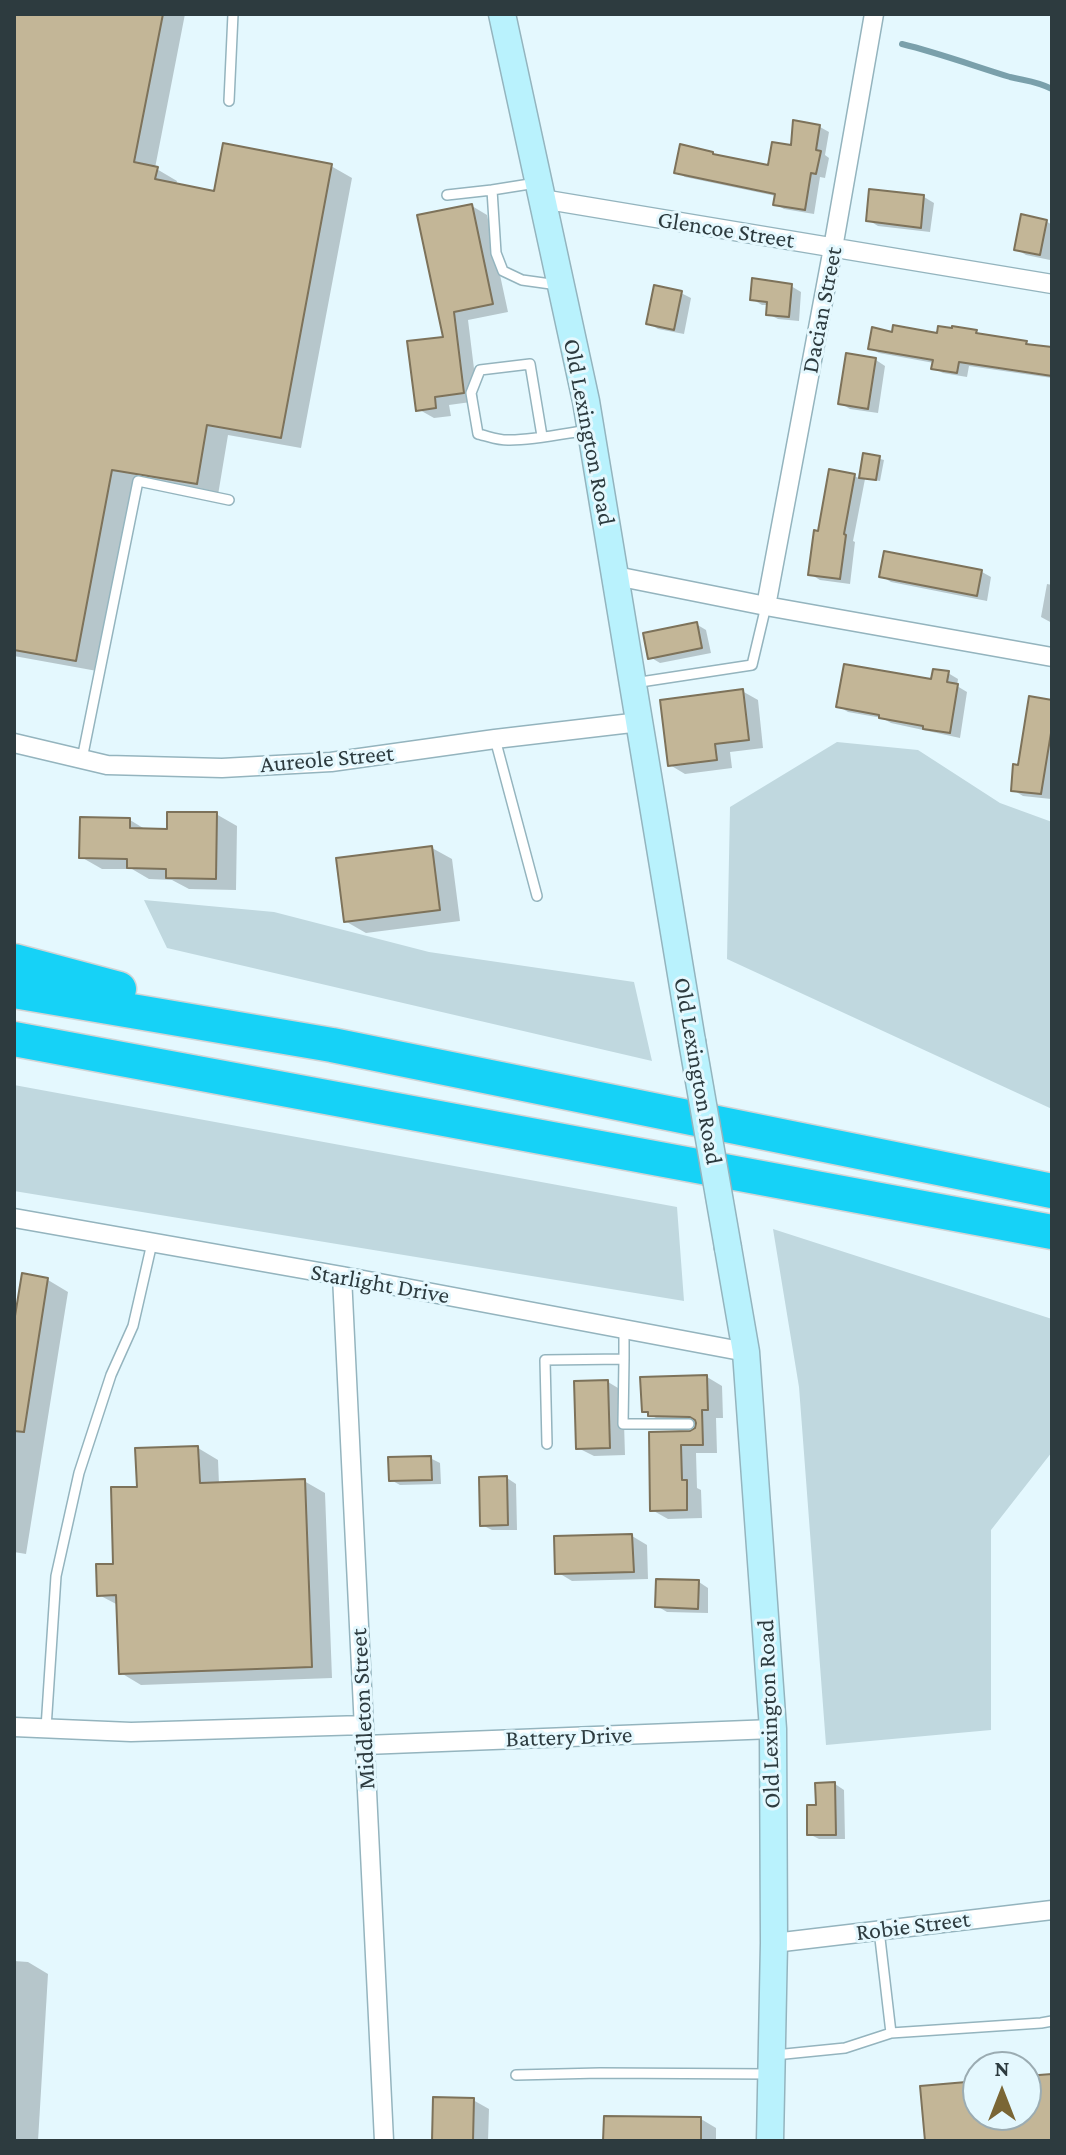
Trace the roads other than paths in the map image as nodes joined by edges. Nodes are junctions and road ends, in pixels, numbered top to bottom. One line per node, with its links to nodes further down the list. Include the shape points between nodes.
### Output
1 (233, 14): 4 (lane)
2 (502, 14): 6 (main road, Old Lexington Road)
3 (874, 14): 8 (street, Dacian Street)
4 (229, 101)
5 (492, 190): 6 (lane); 7 (lane); 10 (lane, via 496,253 503,271 522,280)
6 (540, 191): 8 (street, Glencoe Street); 10 (main road, Old Lexington Road)
7 (447, 195)
8 (833, 248): 9 (street, Glencoe Street); 15 (street, Dacian Street)
9 (1052, 284)
10 (561, 285): 11 (main road, Old Lexington Road)
11 (591, 430): 12 (lane); 14 (main road, Old Lexington Road)
12 (542, 436): 12 (lane, via 507,441 478,434 471,393 480,370 530,364)
13 (229, 500): 21 (lane, via 138,481)
14 (616, 576): 15 (street); 17 (main road, Old Lexington Road)
15 (766, 606): 16 (street); 17 (lane, via 752,665)
16 (1052, 657)
17 (634, 683): 18 (main road, Old Lexington Road)
18 (640, 722): 19 (street, Aureole Street); 33 (main road, Old Lexington Road, bridge)
19 (495, 739): 21 (street, Aureole Street, via 331,762 237,767 107,765); 22 (lane)
20 (14, 743): 21 (street, Aureole Street)
21 (82, 759)
22 (537, 896)
23 (14, 961): 26 (highway)
24 (14, 991): 26 (highway)
25 (14, 1042): 29 (highway)
26 (332, 1045): 27 (highway)
27 (1052, 1191)
28 (14, 1218): 30 (street, Starlight Drive)
29 (1052, 1232)
30 (152, 1243): 31 (street, Starlight Drive); 39 (lane, via 133,1326 79,1473 56,1576)
31 (342, 1276): 32 (street, Starlight Drive); 37 (street, Middleton Street)
32 (624, 1328): 33 (street, Starlight Drive); 34 (lane)
33 (746, 1352): 40 (main road, Old Lexington Road)
34 (624, 1359): 35 (lane, via 623,1424); 36 (lane, via 545,1360)
35 (689, 1424)
36 (547, 1444)
37 (364, 1725): 39 (street, via 131,1732); 41 (street, Middleton Street)
38 (14, 1727): 39 (street)
39 (46, 1728)
40 (773, 1729): 41 (street, Battery Drive); 44 (main road, Old Lexington Road)
41 (365, 1745): 49 (street, Middleton Street)
42 (1052, 1910): 43 (street, Robie Street)
43 (879, 1930): 44 (street, Robie Street); 46 (lane)
44 (774, 1943): 47 (main road, Old Lexington Road)
45 (1052, 2021): 46 (lane)
46 (891, 2033): 47 (lane)
47 (772, 2064): 48 (lane); 50 (main road, Old Lexington Road)
48 (516, 2075)
49 (384, 2141)
50 (770, 2141)

